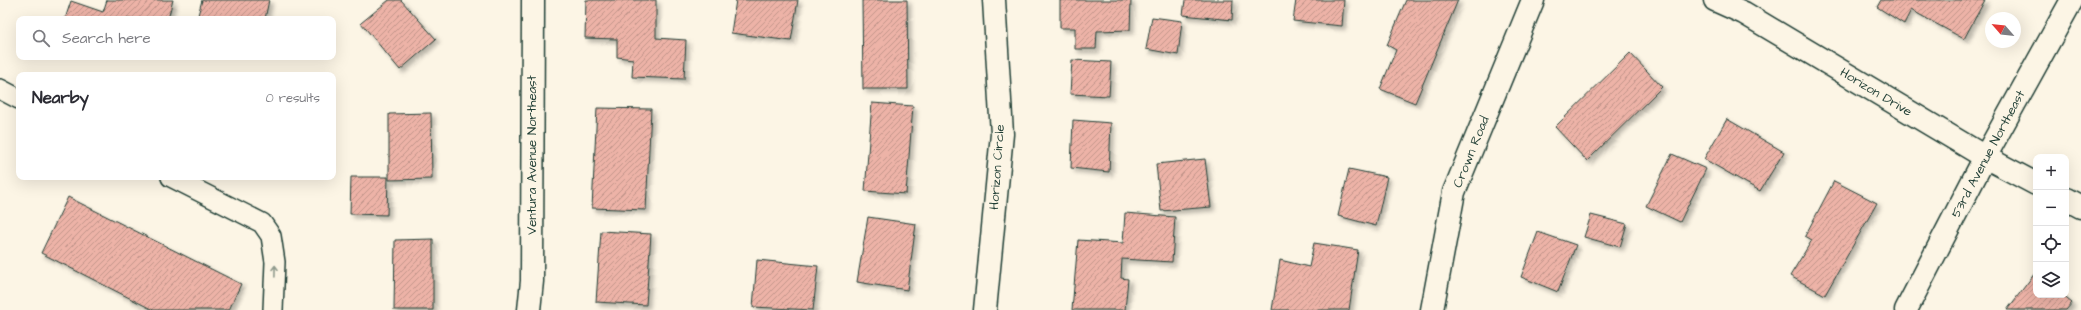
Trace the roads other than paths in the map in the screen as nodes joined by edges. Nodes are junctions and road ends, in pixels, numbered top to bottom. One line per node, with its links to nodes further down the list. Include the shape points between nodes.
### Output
1 (533, 0): 14 (street, Ventura Avenue Northeast, via 532,281)
2 (994, 0): 15 (street, Horizon Circle, via 1002,134)
3 (1533, 0): 16 (street, Crown Road, via 1454,192)
4 (1716, 0): 8 (street, Horizon Drive, via 1744,13)
5 (2072, 0): 8 (street, 53rd Avenue Northeast)
6 (0, 89): 7 (lane)
7 (16, 97)
8 (1985, 157): 10 (street, Horizon Drive); 17 (street, 53rd Avenue Northeast)
9 (177, 180): 13 (lane, one-way to 9, via 275,262 271,236 262,223)
10 (2033, 182)
11 (2069, 201): 12 (street)
12 (2081, 207)
13 (273, 310)
14 (529, 310)
15 (985, 310)
16 (1432, 310)
17 (1906, 310)

